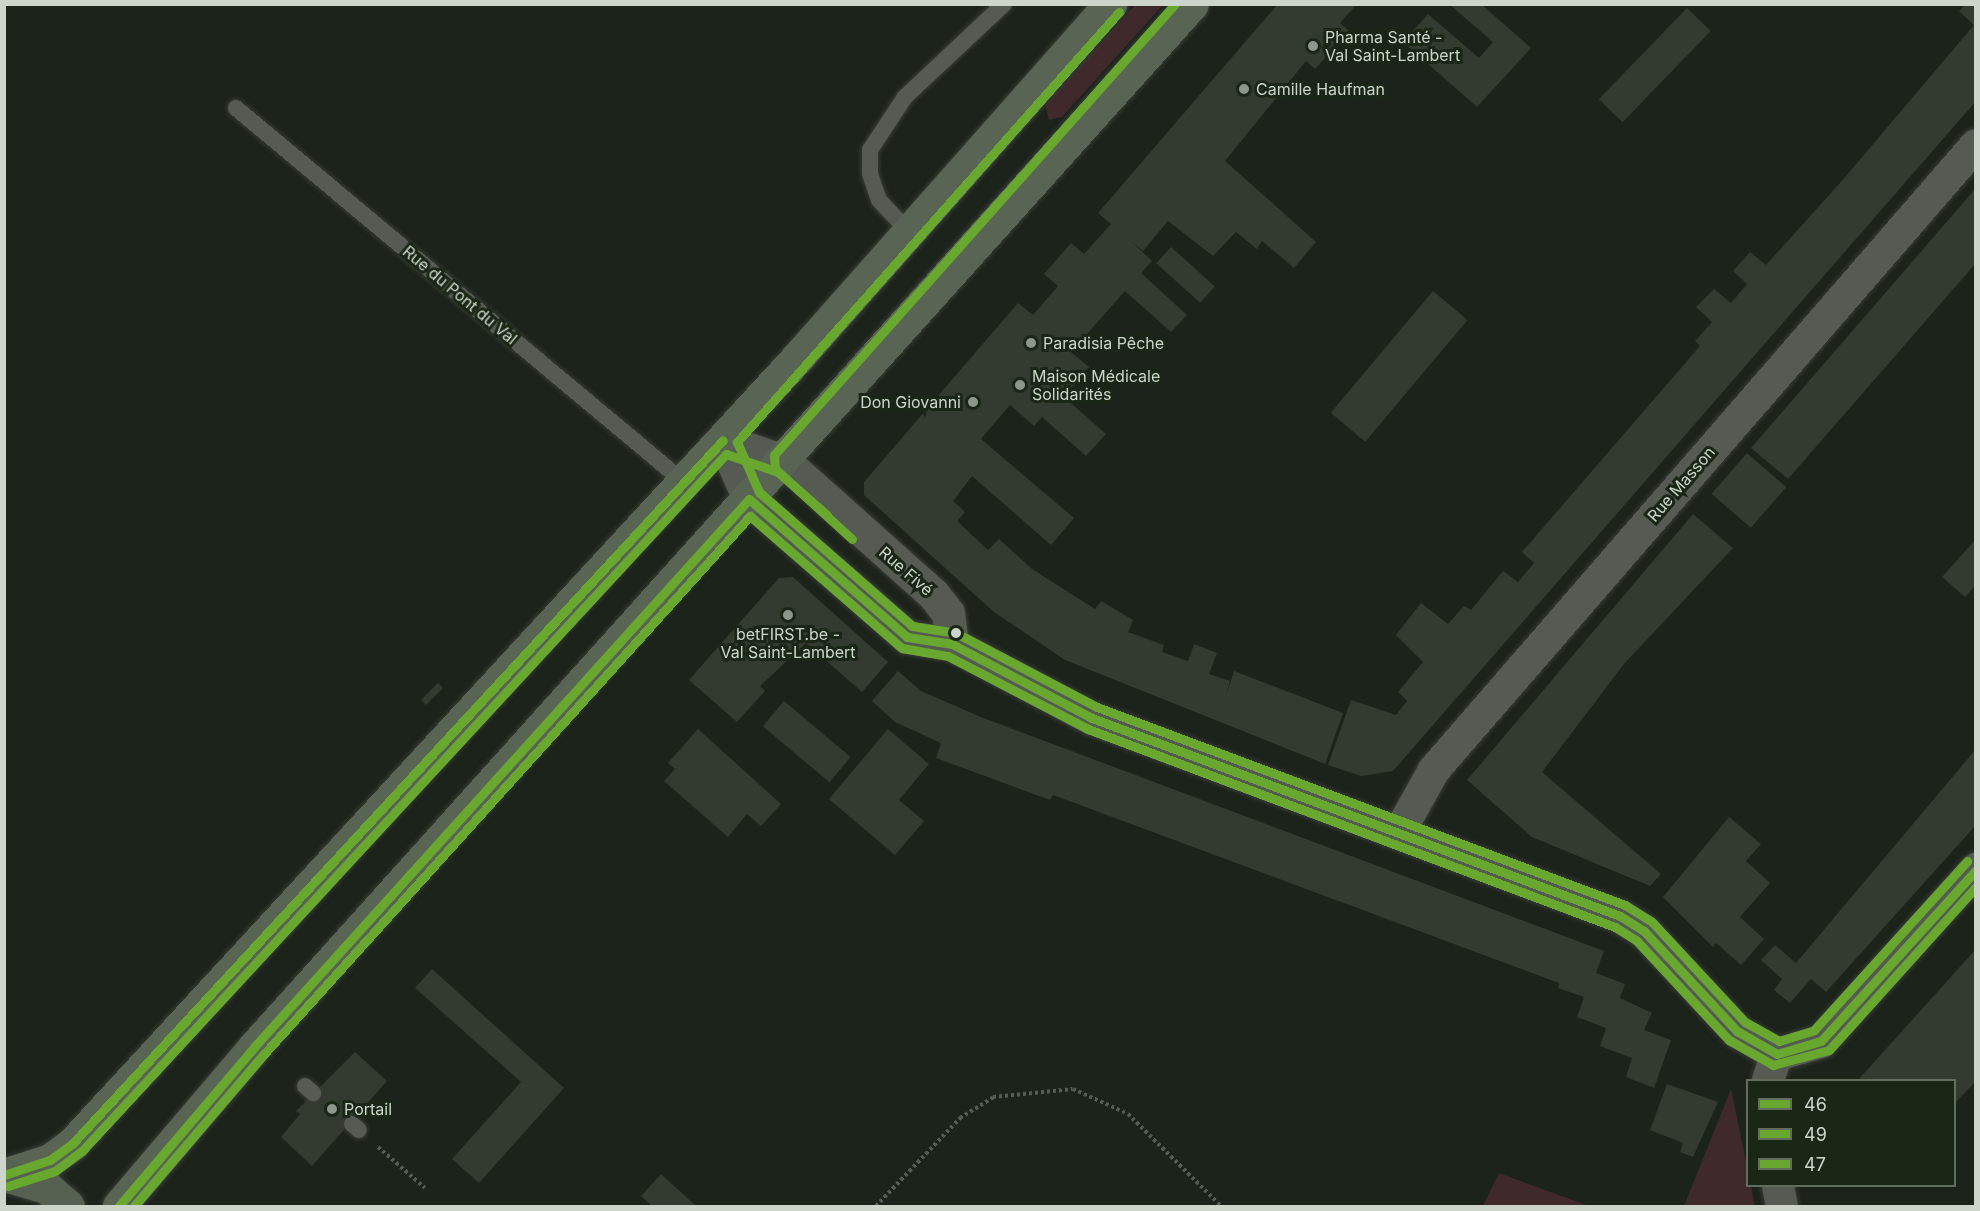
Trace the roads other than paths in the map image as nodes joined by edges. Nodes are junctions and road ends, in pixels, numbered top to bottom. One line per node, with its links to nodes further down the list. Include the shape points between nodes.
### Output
1 (1004, 4): 6 (lane, via 905,97 870,150 870,174 879,200)
2 (1110, 4): 6 (main road)
3 (1192, 4): 8 (main road)
4 (236, 108): 9 (lane, Rue du Pont du Val)
5 (1976, 145): 12 (street, Rue Masson, via 1434,770)
6 (909, 232): 7 (main road)
7 (723, 440): 8 (street); 9 (main road); 10 (street)
8 (784, 461): 10 (main road); 11 (street, Rue Fivé, via 933,594 948,613)
9 (684, 482): 15 (main road, via 73,1143 50,1160)
10 (749, 499): 11 (street, via 894,627 927,644); 18 (main road, via 251,1051)
11 (952, 644): 12 (street, via 990,669 1092,718)
12 (1400, 831): 14 (street, via 1620,916 1644,932)
13 (1976, 869): 14 (street, via 1821,1041)
14 (1773, 1067)
15 (6, 1175): 17 (highway, via 46,1187)
16 (1778, 1187): 19 (street)
17 (68, 1206)
18 (119, 1206)
19 (1782, 1206)

